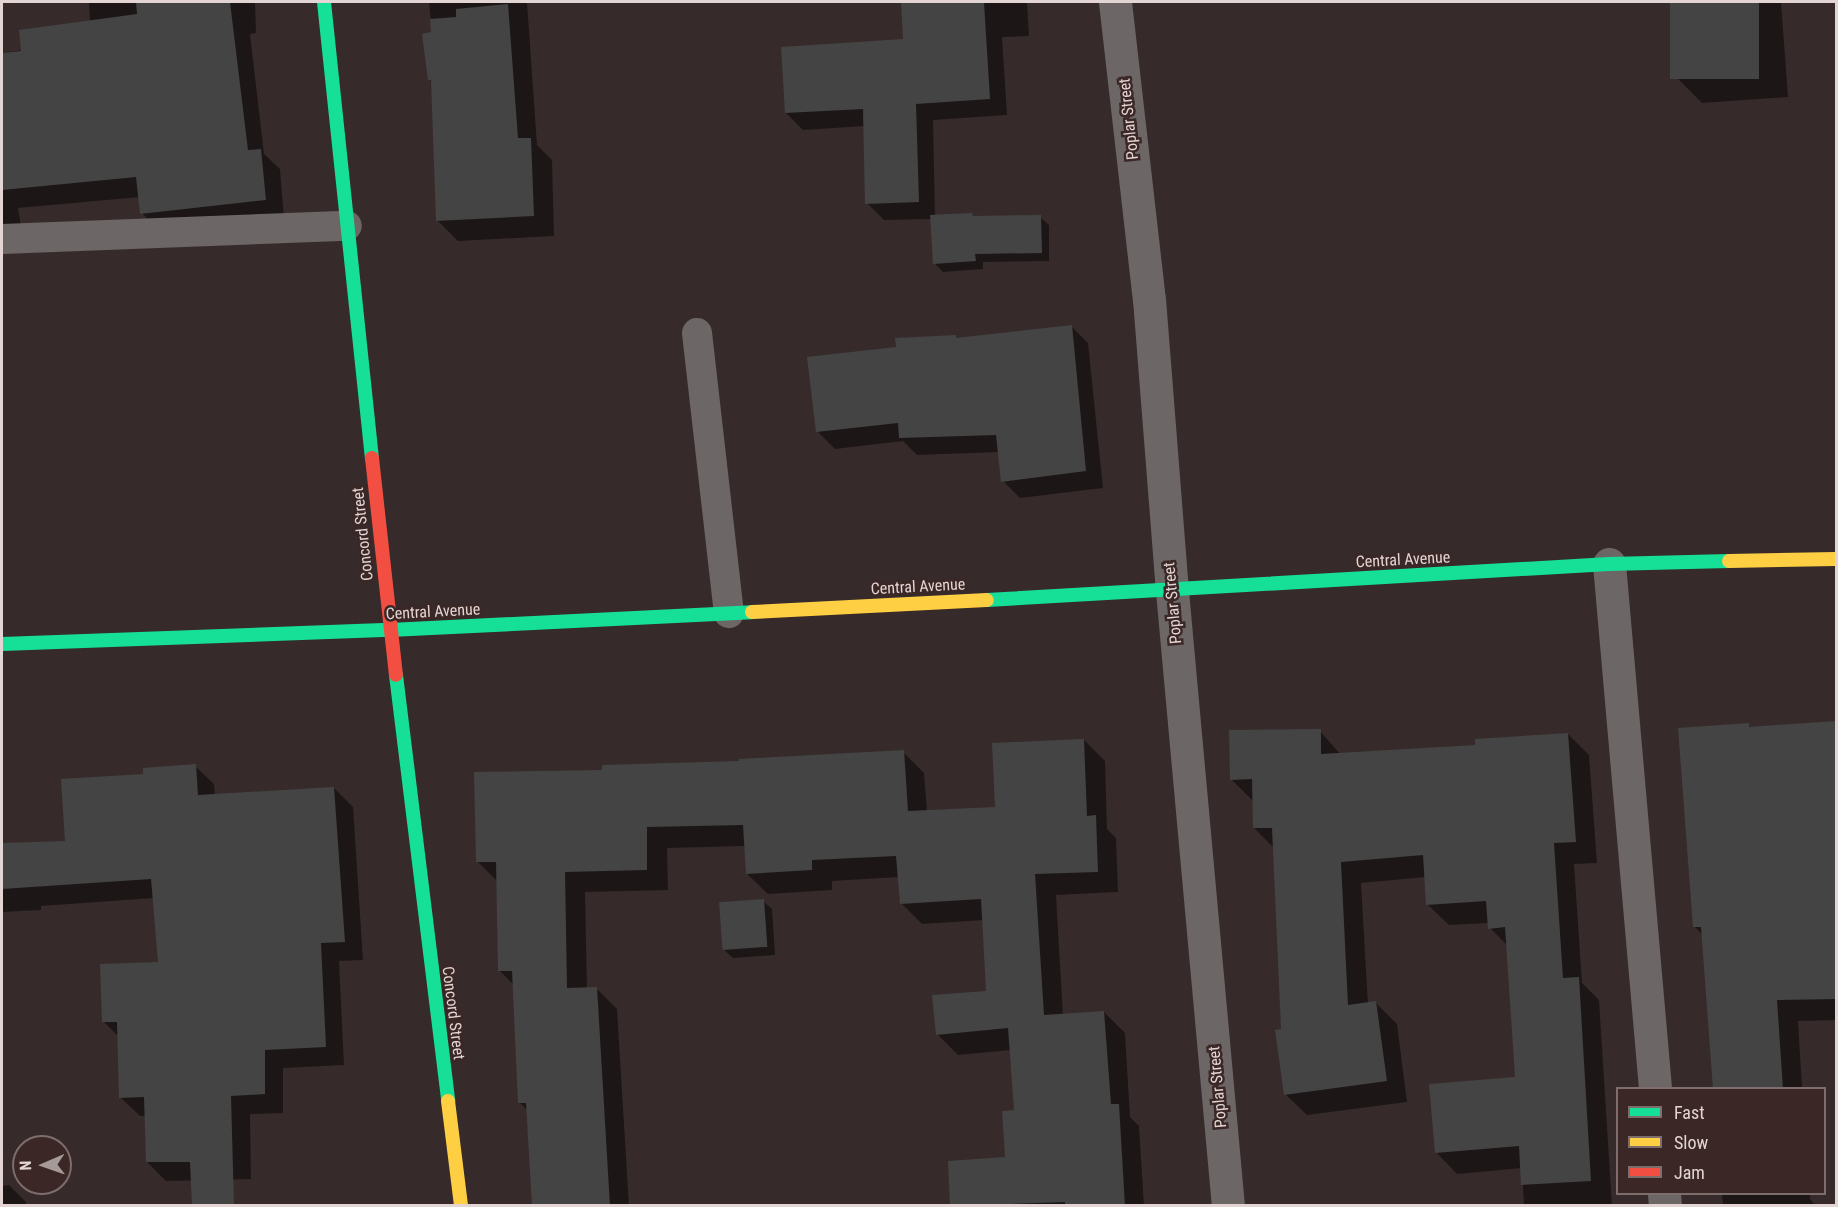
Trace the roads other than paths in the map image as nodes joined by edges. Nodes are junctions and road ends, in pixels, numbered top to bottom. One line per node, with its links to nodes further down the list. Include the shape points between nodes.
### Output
1 (324, 2): 3 (street, Concord Street)
2 (1115, 2): 8 (street, Poplar Street, via 1149,299)
3 (347, 226): 4 (lane); 10 (street, Concord Street)
4 (2, 239)
5 (697, 333): 9 (lane)
6 (1836, 559): 7 (street, Central Avenue)
7 (1609, 564): 8 (street, Central Avenue); 12 (street)
8 (1172, 591): 9 (street, Central Avenue); 14 (street, Poplar Street)
9 (729, 613): 10 (street, Central Avenue)
10 (390, 630): 11 (street, Central Avenue); 13 (street, Concord Street)
11 (2, 644)
12 (1655, 1087)
13 (460, 1206)
14 (1228, 1206)

